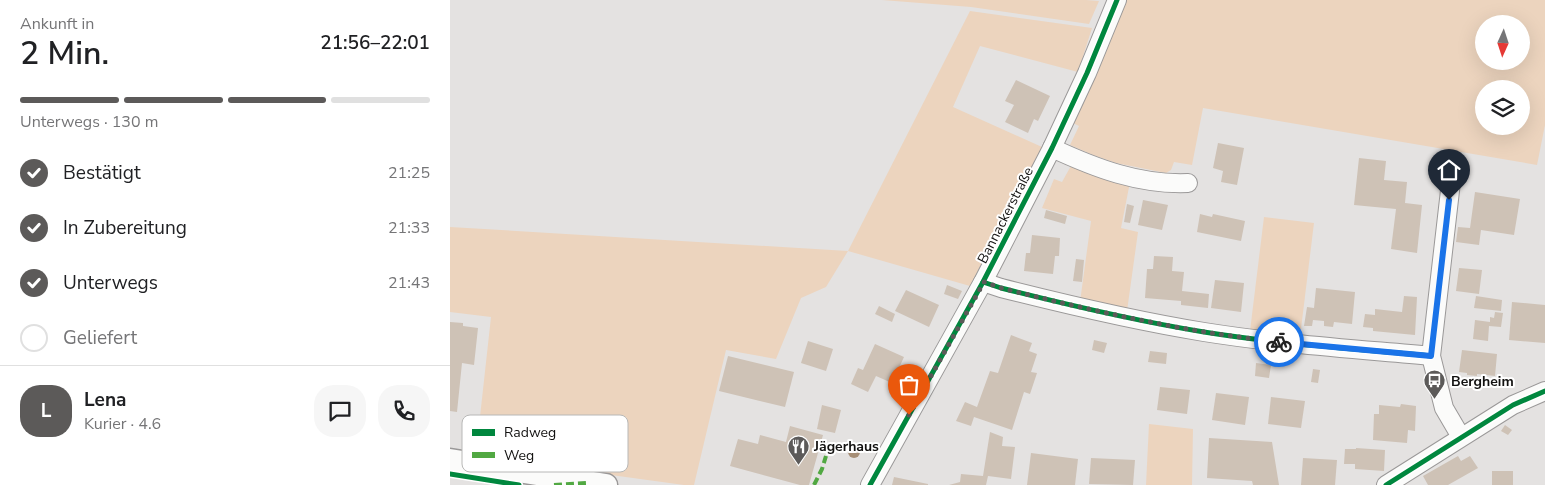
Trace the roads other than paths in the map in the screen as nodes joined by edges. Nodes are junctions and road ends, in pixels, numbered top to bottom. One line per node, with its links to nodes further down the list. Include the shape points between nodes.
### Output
1 (1117, 0): 2 (street, Bannackerstraße)
2 (1052, 148): 4 (street, via 1123,176 1166,184); 5 (street, Bannackerstraße)
3 (1444, 164): 6 (street, via 1451,182)
4 (1188, 183)
5 (984, 282): 6 (street, via 1122,317 1203,332); 11 (street, Bannackerstraße)
6 (1431, 356): 8 (street, via 1444,408)
7 (1545, 391): 8 (street, via 1513,405)
8 (1461, 437): 12 (street)
9 (525, 472): 10 (street)
10 (606, 485)
11 (870, 485)
12 (1386, 485)

